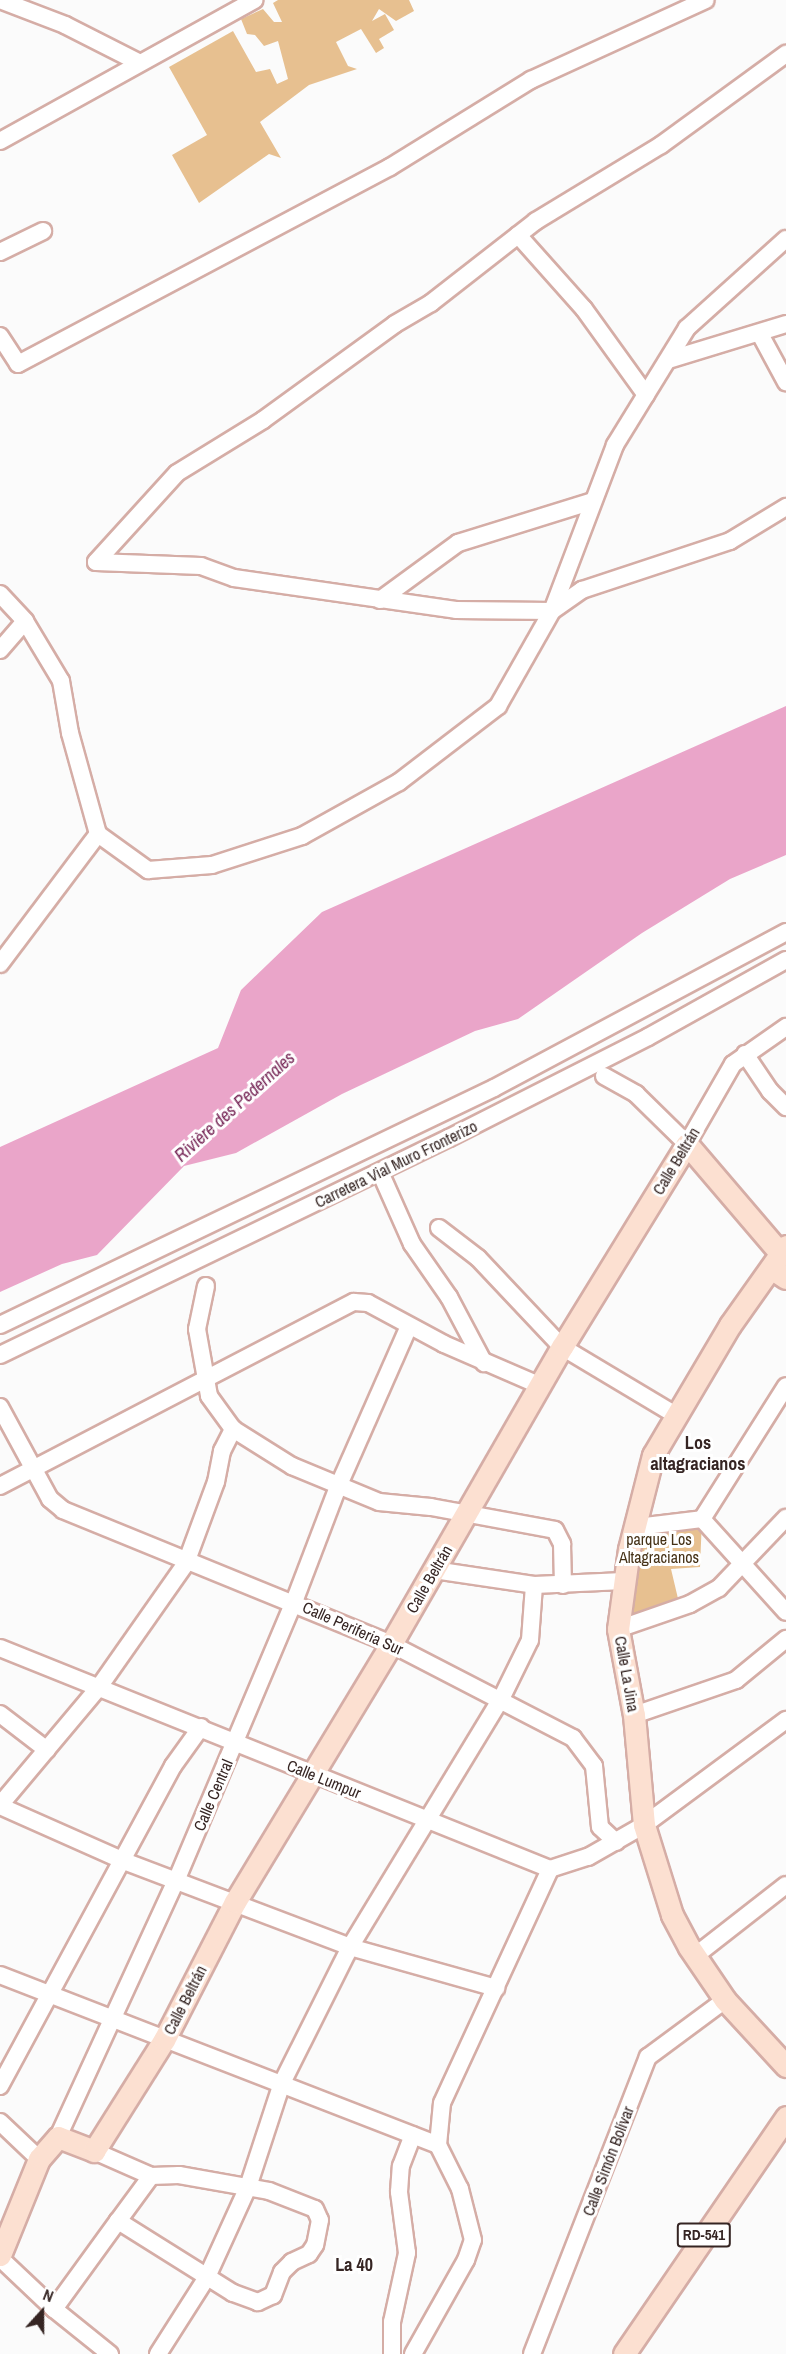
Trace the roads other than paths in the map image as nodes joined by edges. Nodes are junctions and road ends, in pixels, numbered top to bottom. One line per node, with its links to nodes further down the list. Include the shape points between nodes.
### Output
1 (0, 0): 5 (street, via 65,25)
2 (254, 0): 5 (street)
3 (706, 0): 13 (street, via 531,80 390,167 18,364)
4 (786, 54): 8 (street, via 661,145)
5 (140, 63): 6 (street)
6 (0, 141)
7 (43, 231): 10 (street)
8 (518, 235): 16 (street, via 584,309); 20 (street, via 430,303 263,420 177,473 96,562 201,566 234,578)
9 (786, 239): 14 (street, via 687,328)
10 (0, 252)
11 (786, 324): 12 (street)
12 (760, 334): 14 (street); 15 (street)
13 (0, 336)
14 (668, 360): 16 (street)
15 (786, 382)
16 (646, 395): 17 (street, via 615,445)
17 (593, 501): 20 (street, via 458,543); 21 (street)
18 (786, 507): 21 (street, via 730,541 582,590)
19 (0, 594): 22 (street)
20 (380, 600): 21 (street, via 456,610)
21 (552, 611): 24 (street, via 498,706 399,782 302,836 212,865 148,870)
22 (25, 621): 23 (street); 24 (street, via 61,681 70,733)
23 (0, 650)
24 (98, 834): 27 (street)
25 (786, 932): 37 (street, Carretera Vial Muro Fronterizo, via 494,1088)
26 (786, 960): 33 (street, Carretera Vial Muro Fronterizo, via 637,1043)
27 (0, 964)
28 (786, 1027): 29 (street, Calle Beltrán)
29 (745, 1054): 31 (street); 32 (street, Calle Beltrán, via 733,1064)
30 (604, 1076): 32 (street, via 636,1094)
31 (786, 1107)
32 (687, 1144): 35 (main road); 39 (main road, Calle Beltrán)
33 (380, 1172): 40 (street, Carretera Vial Muro Fronterizo); 41 (street, via 412,1244 449,1297)
34 (440, 1228): 39 (street, via 478,1258)
35 (781, 1261): 46 (main road, Calle La Jina)
36 (206, 1286): 42 (street, via 197,1329)
37 (0, 1325)
38 (409, 1326): 41 (street); 42 (street, via 368,1303 354,1302); 50 (street, Calle Central)
39 (562, 1347): 43 (main road, Calle Beltrán); 46 (street)
40 (0, 1355)
41 (484, 1363): 43 (street)
42 (208, 1378): 47 (street, via 212,1403); 48 (street)
43 (541, 1386): 51 (main road, Calle Beltrán)
44 (786, 1386): 53 (street)
45 (0, 1407): 48 (street, Calle Periferia Sur)
46 (674, 1414): 54 (main road, Calle La Jina, via 653,1455)
47 (233, 1429): 50 (street, via 292,1466); 55 (street, via 222,1450 216,1482)
48 (32, 1469): 49 (street); 55 (street, Calle Periferia Sur, via 50,1499 63,1510)
49 (0, 1486)
50 (338, 1487): 51 (street, via 379,1502); 61 (street, Calle Central)
51 (467, 1514): 57 (main road, Calle Beltrán); 60 (street, via 555,1530 562,1544)
52 (786, 1518): 56 (street)
53 (702, 1519): 54 (street); 56 (street)
54 (637, 1527): 58 (main road, Calle La Jina)
55 (186, 1563): 61 (street, Calle Periferia Sur); 67 (street)
56 (743, 1564): 62 (street); 63 (street, via 719,1588 690,1604)
57 (434, 1570): 59 (street); 65 (main road, Calle Beltrán)
58 (624, 1581): 60 (street); 63 (main road, Calle La Jina)
59 (534, 1585): 60 (street); 68 (street, via 530,1640)
60 (563, 1585)
61 (294, 1602): 65 (street, Calle Periferia Sur); 73 (street, Calle Central)
62 (786, 1612)
63 (618, 1629): 70 (main road, Calle La Jina)
64 (786, 1639): 70 (street, via 736,1680)
65 (391, 1644): 68 (street, Calle Periferia Sur); 75 (main road, Calle Beltrán)
66 (0, 1648): 67 (street, Calle Lumpur)
67 (99, 1687): 72 (street, Calle Lumpur); 74 (street)
68 (501, 1699): 77 (street); 79 (street, Calle Periferia Sur, via 573,1738 585,1749 594,1767 600,1827)
69 (0, 1714): 74 (street)
70 (634, 1714): 78 (main road, Calle La Jina)
71 (786, 1720): 78 (street)
72 (201, 1727): 73 (street, Calle Lumpur); 80 (street, via 173,1766)
73 (236, 1741): 75 (street, Calle Lumpur); 82 (street, Calle Central)
74 (47, 1750): 76 (street)
75 (312, 1775): 77 (street, Calle Lumpur); 84 (main road, Calle Beltrán)
76 (0, 1806): 80 (street)
77 (425, 1820): 81 (street, Calle Lumpur); 85 (street)
78 (644, 1825): 79 (street); 86 (main road, Calle La Jina, via 672,1915)
79 (616, 1842): 81 (street, via 588,1857)
80 (124, 1861): 82 (street); 89 (street)
81 (550, 1869): 88 (street)
82 (176, 1881): 84 (street); 91 (street, Calle Central)
83 (786, 1886): 86 (street)
84 (235, 1902): 85 (street); 92 (main road, Calle Beltrán)
85 (350, 1947): 88 (street); 94 (street)
86 (695, 1956): 90 (main road, Calle La Jina)
87 (0, 1975): 89 (street)
88 (496, 1988): 100 (street, via 442,2103)
89 (48, 1996): 91 (street); 95 (street)
90 (725, 2000): 93 (main road, Calle La Jina); 113 (street, Calle Simón Bolívar, via 648,2057)
91 (113, 2019): 92 (street); 99 (street, Calle Central)
92 (164, 2040): 94 (street); 101 (main road, Calle Beltrán)
93 (786, 2066)
94 (282, 2083): 98 (street); 104 (street)
95 (0, 2086)
96 (786, 2117): 114 (main road, RD-541)
97 (0, 2122): 102 (street)
98 (413, 2135): 100 (street); 111 (street, via 401,2166 399,2192 407,2253 392,2322)
99 (58, 2137): 101 (main road); 102 (main road, Calle Central)
100 (438, 2145): 112 (street, via 460,2189 473,2240 466,2260)
101 (94, 2151): 103 (street)
102 (39, 2159): 106 (main road, Calle Central)
103 (151, 2176): 104 (street, via 179,2175); 105 (street)
104 (248, 2187): 107 (street); 107 (street, via 315,2209 320,2220 315,2245 309,2254 282,2272 268,2301 248,2300)
105 (118, 2221): 107 (street); 108 (street)
106 (0, 2256): 108 (street)
107 (207, 2277): 110 (street)
108 (54, 2309): 109 (street)
109 (110, 2354)
110 (158, 2354)
111 (392, 2354)
112 (413, 2354)
113 (532, 2354)
114 (624, 2354)

